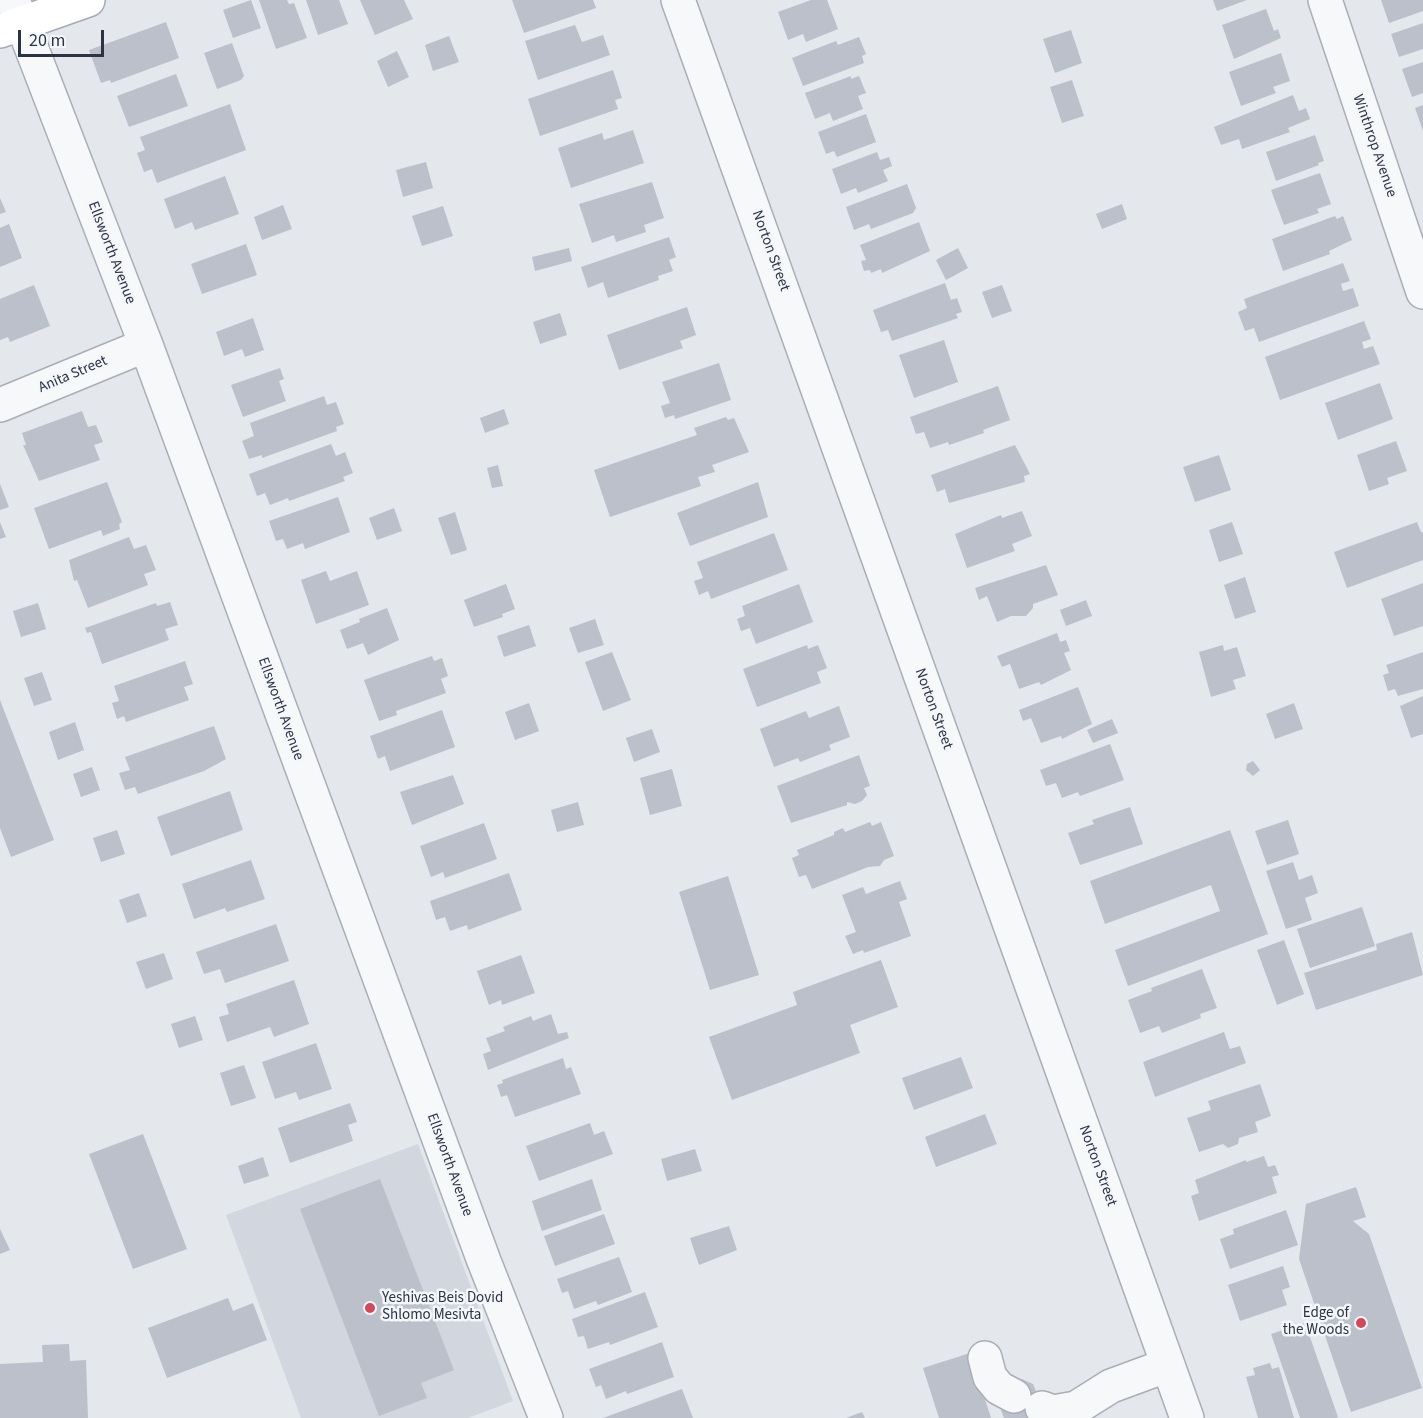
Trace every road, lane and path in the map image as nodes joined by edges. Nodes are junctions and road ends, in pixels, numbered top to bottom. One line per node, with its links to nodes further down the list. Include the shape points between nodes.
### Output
1 (88, 0): 4 (main road)
2 (678, 0): 9 (street, Norton Street)
3 (1324, 0): 5 (street, Winthrop Avenue)
4 (12, 18): 6 (street, Ellsworth Avenue)
5 (1423, 292)
6 (146, 345): 7 (street, Anita Street); 10 (street, Ellsworth Avenue, via 484,1261)
7 (0, 405)
8 (985, 1358): 9 (street, via 990,1377 999,1388 1053,1412 1076,1408 1111,1386)
9 (1168, 1365): 11 (street, Norton Street)
10 (546, 1418)
11 (1188, 1418)

